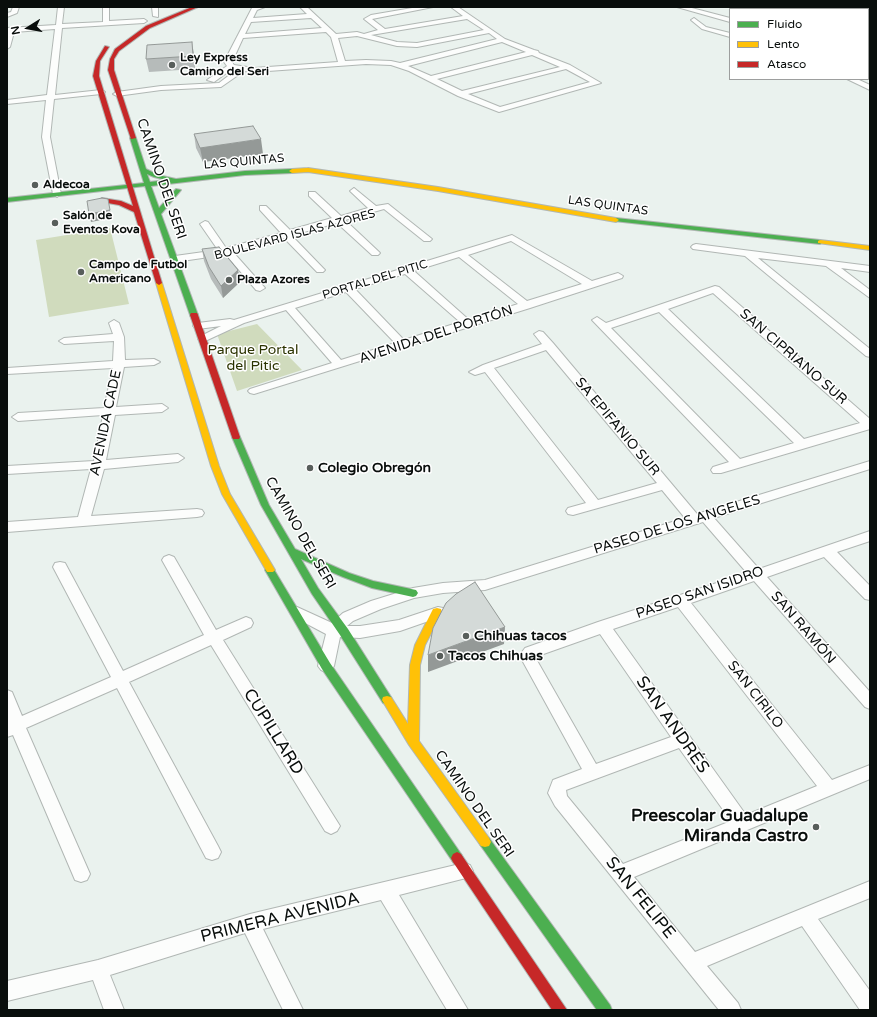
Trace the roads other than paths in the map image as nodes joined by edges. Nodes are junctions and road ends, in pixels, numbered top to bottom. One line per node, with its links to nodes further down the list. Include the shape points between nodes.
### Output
1 (16, 7): 13 (street, via 14,13)
2 (61, 7): 21 (street)
3 (106, 7): 20 (street)
4 (180, 7): 12 (main road)
5 (196, 7): 46 (main road, CAMINO DEL SERI, via 148,27 121,47 111,63)
6 (262, 7): 16 (street, via 255,9)
7 (303, 7): 14 (street)
8 (430, 7): 11 (street)
9 (454, 7): 15 (street)
10 (680, 7): 18 (street)
11 (412, 8): 24 (street, via 367,19)
12 (156, 12): 19 (main road)
13 (7, 14)
14 (313, 16): 16 (street); 23 (street)
15 (468, 17): 24 (street); 25 (street)
16 (249, 20): 29 (street)
17 (694, 20): 28 (street, via 704,28)
18 (729, 20)
19 (144, 21): 20 (street); 26 (main road)
20 (106, 23): 21 (street)
21 (59, 26): 22 (street); 49 (street)
22 (9, 30): 33 (street)
23 (328, 30): 29 (street); 30 (street)
24 (383, 31): 27 (street)
25 (490, 31): 27 (street, via 417,45 397,44); 32 (street)
26 (125, 32)
27 (365, 35): 30 (street)
28 (729, 35)
29 (240, 36): 37 (street, via 228,62)
30 (334, 36): 35 (street)
31 (114, 40): 47 (main road, CAMINO DEL SERI, via 102,54 96,69)
32 (503, 40): 34 (street); 36 (street)
33 (7, 47)
34 (536, 52): 38 (street); 40 (street)
35 (342, 64): 36 (street, via 379,62); 39 (street)
36 (402, 65): 40 (street)
37 (231, 67): 39 (street); 41 (street)
38 (567, 67): 48 (street); 48 (street, via 597,83 500,110)
39 (242, 70): 44 (street)
40 (431, 78): 48 (street)
41 (211, 80): 43 (street); 44 (street)
42 (853, 80): 45 (street)
43 (197, 84): 44 (street); 46 (street)
44 (221, 85)
45 (870, 88)
46 (116, 91): 51 (main road, CAMINO DEL SERI)
47 (101, 92): 49 (street); 55 (main road, CAMINO DEL SERI)
48 (461, 94)
49 (50, 98): 50 (street); 59 (street, via 46,137)
50 (7, 102)
51 (144, 170): 54 (main road); 56 (main road, CAMINO DEL SERI)
52 (343, 176): 53 (main road, LAS QUINTAS); 54 (main road, LAS QUINTAS, via 318,171 284,170); 73 (main road, LAS QUINTAS, via 438,189 601,218)
53 (254, 182)
54 (177, 185): 56 (main road, LAS QUINTAS); 57 (main road, LAS QUINTAS); 67 (main road)
55 (129, 186): 56 (main road); 59 (main road); 61 (main road, CAMINO DEL SERI)
56 (149, 188): 61 (main road); 67 (main road, CAMINO DEL SERI)
57 (198, 188)
58 (354, 191): 65 (street)
59 (57, 194): 62 (main road)
60 (312, 194): 68 (street)
61 (133, 195): 66 (main road, CAMINO DEL SERI); 66 (main road, via 98,200 121,202)
62 (7, 200)
63 (263, 208): 70 (street)
64 (388, 208): 65 (street, BOULEVARD ISLAS AZORES); 68 (street, BOULEVARD ISLAS AZORES); 71 (street)
65 (374, 209): 68 (street, BOULEVARD ISLAS AZORES)
66 (137, 211): 138 (main road, CAMINO DEL SERI, via 220,480)
67 (158, 213): 78 (main road, CAMINO DEL SERI)
68 (340, 221): 70 (street, BOULEVARD ISLAS AZORES); 75 (street)
69 (205, 224): 74 (street)
70 (288, 236): 74 (street, BOULEVARD ISLAS AZORES); 81 (street)
71 (427, 239)
72 (696, 247): 77 (street)
73 (870, 248)
74 (227, 253): 78 (street, BOULEVARD ISLAS AZORES); 85 (street)
75 (375, 254)
76 (461, 254): 82 (street, PORTAL DEL PITIC); 84 (street, PORTAL DEL PITIC, via 511,238 516,239); 88 (street)
77 (749, 254): 79 (street); 101 (street)
78 (176, 262): 94 (main road, CAMINO DEL SERI)
79 (829, 264): 80 (street); 87 (street)
80 (870, 269)
81 (320, 270)
82 (407, 270): 86 (street, PORTAL DEL PITIC); 93 (street)
83 (618, 276): 84 (street, AVENIDA DEL PORTÓN)
84 (592, 285): 88 (street, AVENIDA DEL PORTÓN)
85 (260, 288)
86 (348, 288): 89 (street, PORTAL DEL PITIC); 99 (street)
87 (870, 295)
88 (526, 306): 93 (street, AVENIDA DEL PORTÓN)
89 (289, 307): 91 (street, PORTAL DEL PITIC); 104 (street)
90 (660, 307): 112 (street, SAN CIPRIANO SUR, via 715,289); 113 (street); 115 (street, via 600,323)
91 (240, 321): 94 (street, PORTAL DEL PITIC); 97 (street, PORTAL DEL PITIC)
92 (114, 323): 96 (street, AVENIDA CADE)
93 (468, 324): 99 (street, AVENIDA DEL PORTÓN)
94 (198, 326): 97 (main road, CAMINO DEL SERI)
95 (539, 334): 100 (street, SA EPIFANIO SUR)
96 (119, 336): 98 (street); 103 (street, AVENIDA CADE)
97 (203, 339): 129 (main road, CAMINO DEL SERI, via 223,402 255,485)
98 (64, 342)
99 (404, 345): 104 (street, AVENIDA DEL PORTÓN)
100 (549, 345): 105 (street); 120 (street, SA EPIFANIO SUR)
101 (870, 354)
102 (154, 362): 103 (street)
103 (119, 364): 106 (street); 110 (street, AVENIDA CADE)
104 (340, 365): 108 (street, AVENIDA DEL PORTÓN)
105 (487, 367): 107 (street); 121 (street)
106 (7, 370)
107 (474, 372)
108 (254, 391)
109 (162, 408): 110 (street)
110 (109, 412): 111 (street); 116 (street, AVENIDA CADE)
111 (18, 417)
112 (870, 424): 113 (street)
113 (802, 444): 115 (street)
114 (178, 458): 116 (street)
115 (737, 463): 119 (street)
116 (99, 465): 118 (street); 125 (street, AVENIDA CADE)
117 (870, 465): 124 (street, PASEO DE LOS ANGELES)
118 (7, 470)
119 (717, 470)
120 (666, 485): 121 (street); 124 (street, SA EPIFANIO SUR)
121 (594, 505): 122 (street)
122 (573, 511)
123 (197, 513): 125 (street)
124 (700, 518): 132 (street, SAN RAMÓN); 133 (street, PASEO DE LOS ANGELES)
125 (83, 522): 126 (street)
126 (7, 527)
127 (870, 536): 128 (street, PASEO SAN ISIDRO)
128 (826, 550): 132 (street, PASEO SAN ISIDRO); 135 (street)
129 (292, 551): 134 (main road, via 366,582); 142 (main road, CAMINO DEL SERI)
130 (169, 560): 143 (street, CUPILLARD)
131 (60, 567): 145 (street)
132 (756, 574): 137 (street, PASEO SAN ISIDRO); 147 (street, SAN RAMÓN)
133 (485, 585): 136 (street); 136 (street)
134 (413, 593): 136 (street); 142 (street, via 362,610)
135 (870, 595)
136 (451, 598): 139 (street)
137 (681, 600): 141 (street, PASEO SAN ISIDRO); 153 (street, SAN CIRILO)
138 (292, 610): 142 (street); 144 (main road, CAMINO DEL SERI)
139 (438, 612): 142 (street, via 394,627 369,631); 150 (main road, via 420,645 415,665)
140 (246, 623): 143 (street)
141 (602, 626): 149 (street, SAN ANDRÉS); 151 (street, PASEO SAN ISIDRO, via 530,652 528,656)
142 (339, 629): 144 (street); 150 (main road, CAMINO DEL SERI)
143 (214, 638): 145 (street); 155 (street, CUPILLARD)
144 (326, 666): 157 (main road, CAMINO DEL SERI)
145 (120, 680): 148 (street); 156 (street)
146 (7, 696): 148 (street)
147 (870, 703)
148 (12, 728): 158 (street)
149 (682, 740): 151 (street); 154 (street, SAN ANDRÉS)
150 (413, 742): 172 (main road, CAMINO DEL SERI)
151 (592, 772): 159 (street, SAN FELIPE, via 559,785 556,789 557,796)
152 (870, 772): 153 (street)
153 (829, 789): 154 (street)
154 (742, 822): 159 (street)
155 (331, 826)
156 (212, 852)
157 (464, 870): 161 (street, PRIMERA AVENIDA); 171 (main road, CAMINO DEL SERI)
158 (81, 874)
159 (620, 874): 164 (street, SAN FELIPE)
160 (870, 889): 162 (street)
161 (386, 891): 163 (street, PRIMERA AVENIDA); 170 (street)
162 (806, 917): 164 (street); 167 (street)
163 (250, 923): 165 (street, PRIMERA AVENIDA); 169 (street)
164 (693, 962): 173 (street, SAN FELIPE)
165 (98, 969): 166 (street, PRIMERA AVENIDA); 168 (street)
166 (7, 991)
167 (870, 1008)
168 (114, 1010)
169 (293, 1010)
170 (458, 1010)
171 (560, 1010)
172 (605, 1010)
173 (731, 1010)

